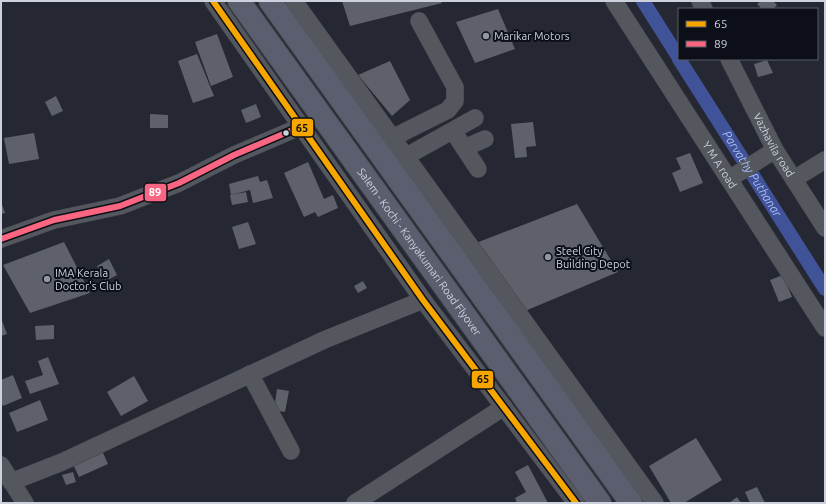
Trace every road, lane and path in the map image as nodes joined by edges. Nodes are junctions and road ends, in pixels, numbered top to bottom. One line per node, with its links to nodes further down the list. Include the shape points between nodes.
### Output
1 (214, 1): 9 (street)
2 (239, 1): 32 (highway, Salem - Kochi - Kanyakumari Road Flyover)
3 (270, 1): 33 (highway)
4 (294, 1): 11 (street)
5 (614, 1): 18 (street, Y M A road)
6 (419, 21): 11 (street, via 455,87 455,101 448,110)
7 (729, 60): 14 (street, Vazhavila road)
8 (475, 118): 10 (street)
9 (302, 126): 21 (street, via 234,155 172,186 120,206 54,220); 22 (street)
10 (453, 131): 13 (street); 15 (street)
11 (392, 138): 15 (street)
12 (485, 139): 13 (street)
13 (464, 148): 17 (street)
14 (771, 153): 18 (street); 19 (street, Vazhavila road)
15 (405, 157): 34 (street)
16 (825, 160): 19 (street)
17 (478, 169)
18 (733, 177): 23 (street, Y M A road)
19 (794, 179): 20 (street, Vazhavila road)
20 (825, 228)
21 (1, 239)
22 (424, 300): 24 (street, via 324,340); 25 (street)
23 (825, 328)
24 (250, 374): 26 (street); 28 (street, via 62,462)
25 (504, 407): 30 (street); 31 (street)
26 (291, 451)
27 (1, 465): 28 (street)
28 (11, 482): 29 (street)
29 (25, 503)
30 (355, 503)
31 (576, 503)
32 (600, 503)
33 (631, 503)
34 (655, 503)

